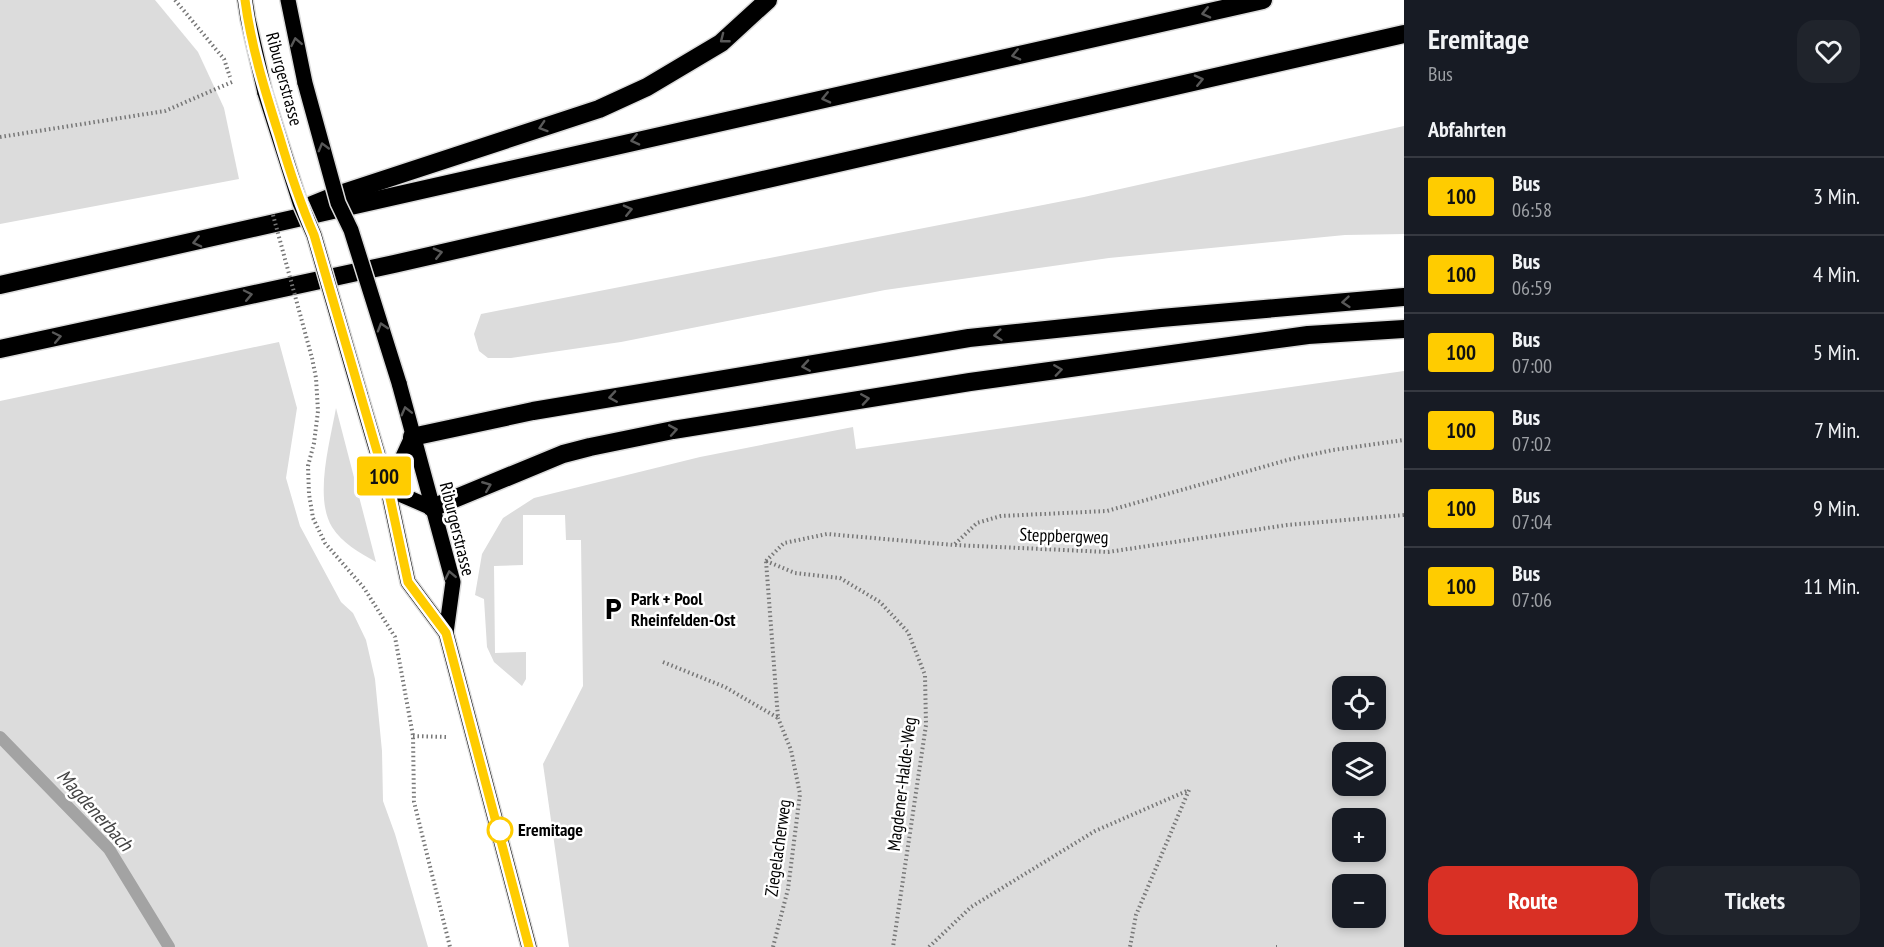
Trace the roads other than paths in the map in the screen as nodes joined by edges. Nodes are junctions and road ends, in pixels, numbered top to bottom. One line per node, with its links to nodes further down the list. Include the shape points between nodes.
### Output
1 (245, 0): 12 (main road, Riburgerstrasse, bridge, via 265,93 314,235)
2 (288, 0): 11 (main road, Riburgerstrasse, one-way to 2, bridge, via 351,230 338,203 305,83)
3 (768, 0): 6 (highway, one-way to 6, via 721,43 647,87 599,109 333,196)
4 (1263, 0): 6 (highway, one-way to 6)
5 (1404, 34): 10 (highway, one-way to 5, via 394,264)
6 (254, 229): 7 (highway, one-way to 7)
7 (0, 285)
8 (1404, 297): 11 (highway, one-way to 11, via 969,338 533,411)
9 (1404, 329): 13 (highway, one-way to 9, via 563,454 674,430 970,382 1285,338)
10 (0, 349)
11 (412, 437): 12 (main road); 13 (main road, Riburgerstrasse)
12 (388, 489): 13 (main road); 14 (main road, Riburgerstrasse, via 408,582)
13 (432, 507): 14 (main road, Riburgerstrasse, one-way to 13, via 453,582)
14 (446, 633): 15 (main road)
15 (530, 947)

